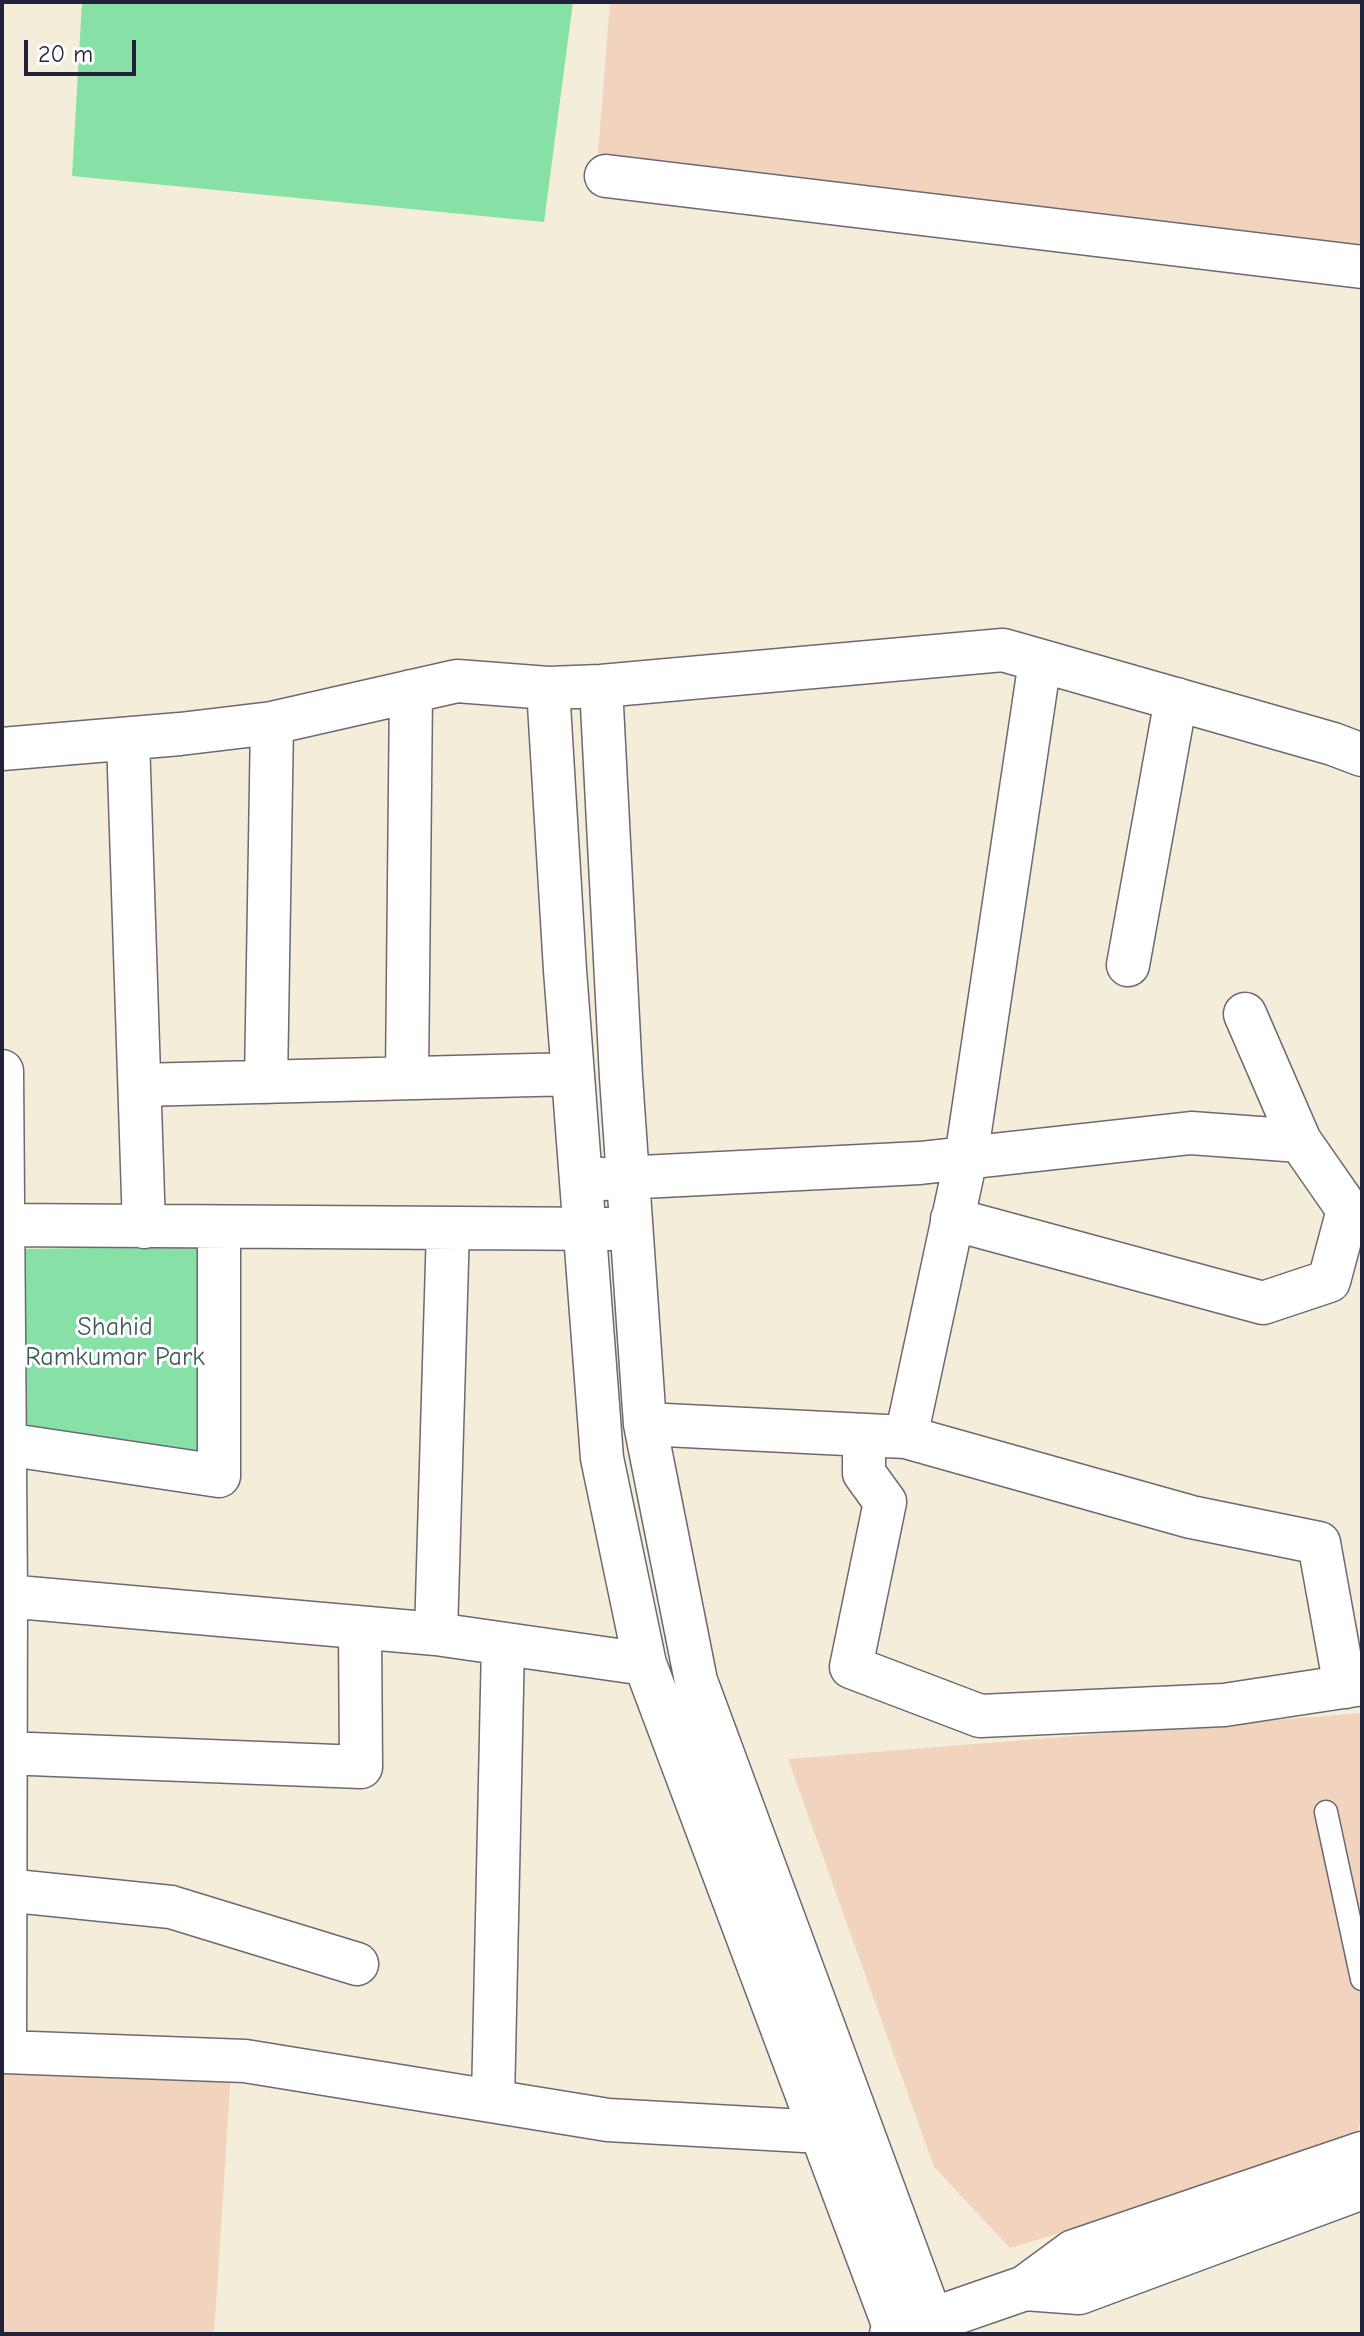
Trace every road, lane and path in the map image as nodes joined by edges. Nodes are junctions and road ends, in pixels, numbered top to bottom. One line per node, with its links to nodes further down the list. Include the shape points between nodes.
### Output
1 (606, 176): 2 (street)
2 (1362, 267)
3 (1040, 661): 4 (street, via 1003,650); 7 (street); 20 (street)
4 (601, 686): 5 (street); 21 (street)
5 (548, 688): 6 (street, via 457,681); 15 (street)
6 (411, 691): 8 (street); 16 (street)
7 (1176, 699): 11 (street); 12 (street)
8 (272, 723): 9 (street); 17 (street)
9 (128, 739): 10 (street); 18 (street)
10 (2, 749)
11 (1362, 755)
12 (1128, 965)
13 (1245, 1014): 19 (street)
14 (2, 1071): 25 (street)
15 (573, 1074): 16 (street); 22 (street)
16 (407, 1078): 17 (street)
17 (266, 1082): 18 (street)
18 (140, 1085): 26 (street)
19 (1300, 1141): 20 (street, via 1191,1133); 23 (street)
20 (966, 1158): 21 (street); 24 (street)
21 (628, 1176): 22 (street); 29 (street)
22 (581, 1181): 30 (street)
23 (1355, 1207): 24 (street, via 1329,1281 1263,1303)
24 (952, 1219): 33 (street)
25 (3, 1225): 26 (street); 34 (street)
26 (144, 1227): 27 (street)
27 (219, 1228): 28 (street); 34 (street, via 219,1476)
28 (448, 1228): 30 (street); 37 (street)
29 (632, 1228): 30 (street); 31 (street)
30 (585, 1229): 39 (street, via 602,1458)
31 (645, 1424): 32 (street); 51 (street, via 696,1681)
32 (864, 1435): 33 (street); 40 (street, via 864,1473 885,1502 851,1667 980,1716 1224,1705)
33 (906, 1437): 40 (street, via 1191,1517 1319,1543)
34 (5, 1444): 35 (street)
35 (6, 1596): 36 (street); 41 (street)
36 (360, 1628): 37 (street); 41 (street, via 361,1767)
37 (436, 1634): 38 (street)
38 (503, 1644): 39 (street); 46 (street)
39 (645, 1664): 47 (street)
40 (1354, 1686)
41 (5, 1753): 43 (street)
42 (1326, 1812): 45 (lane)
43 (5, 1890): 44 (street, via 171,1907); 46 (street, via 5,2052 245,2061)
44 (357, 1964)
45 (1362, 1979)
46 (493, 2101): 47 (street, via 608,2120)
47 (822, 2132): 51 (street)
48 (1362, 2154): 50 (street, via 1074,2252)
49 (1362, 2187): 50 (street, via 1079,2292)
50 (1025, 2288): 51 (street)
51 (907, 2329)

